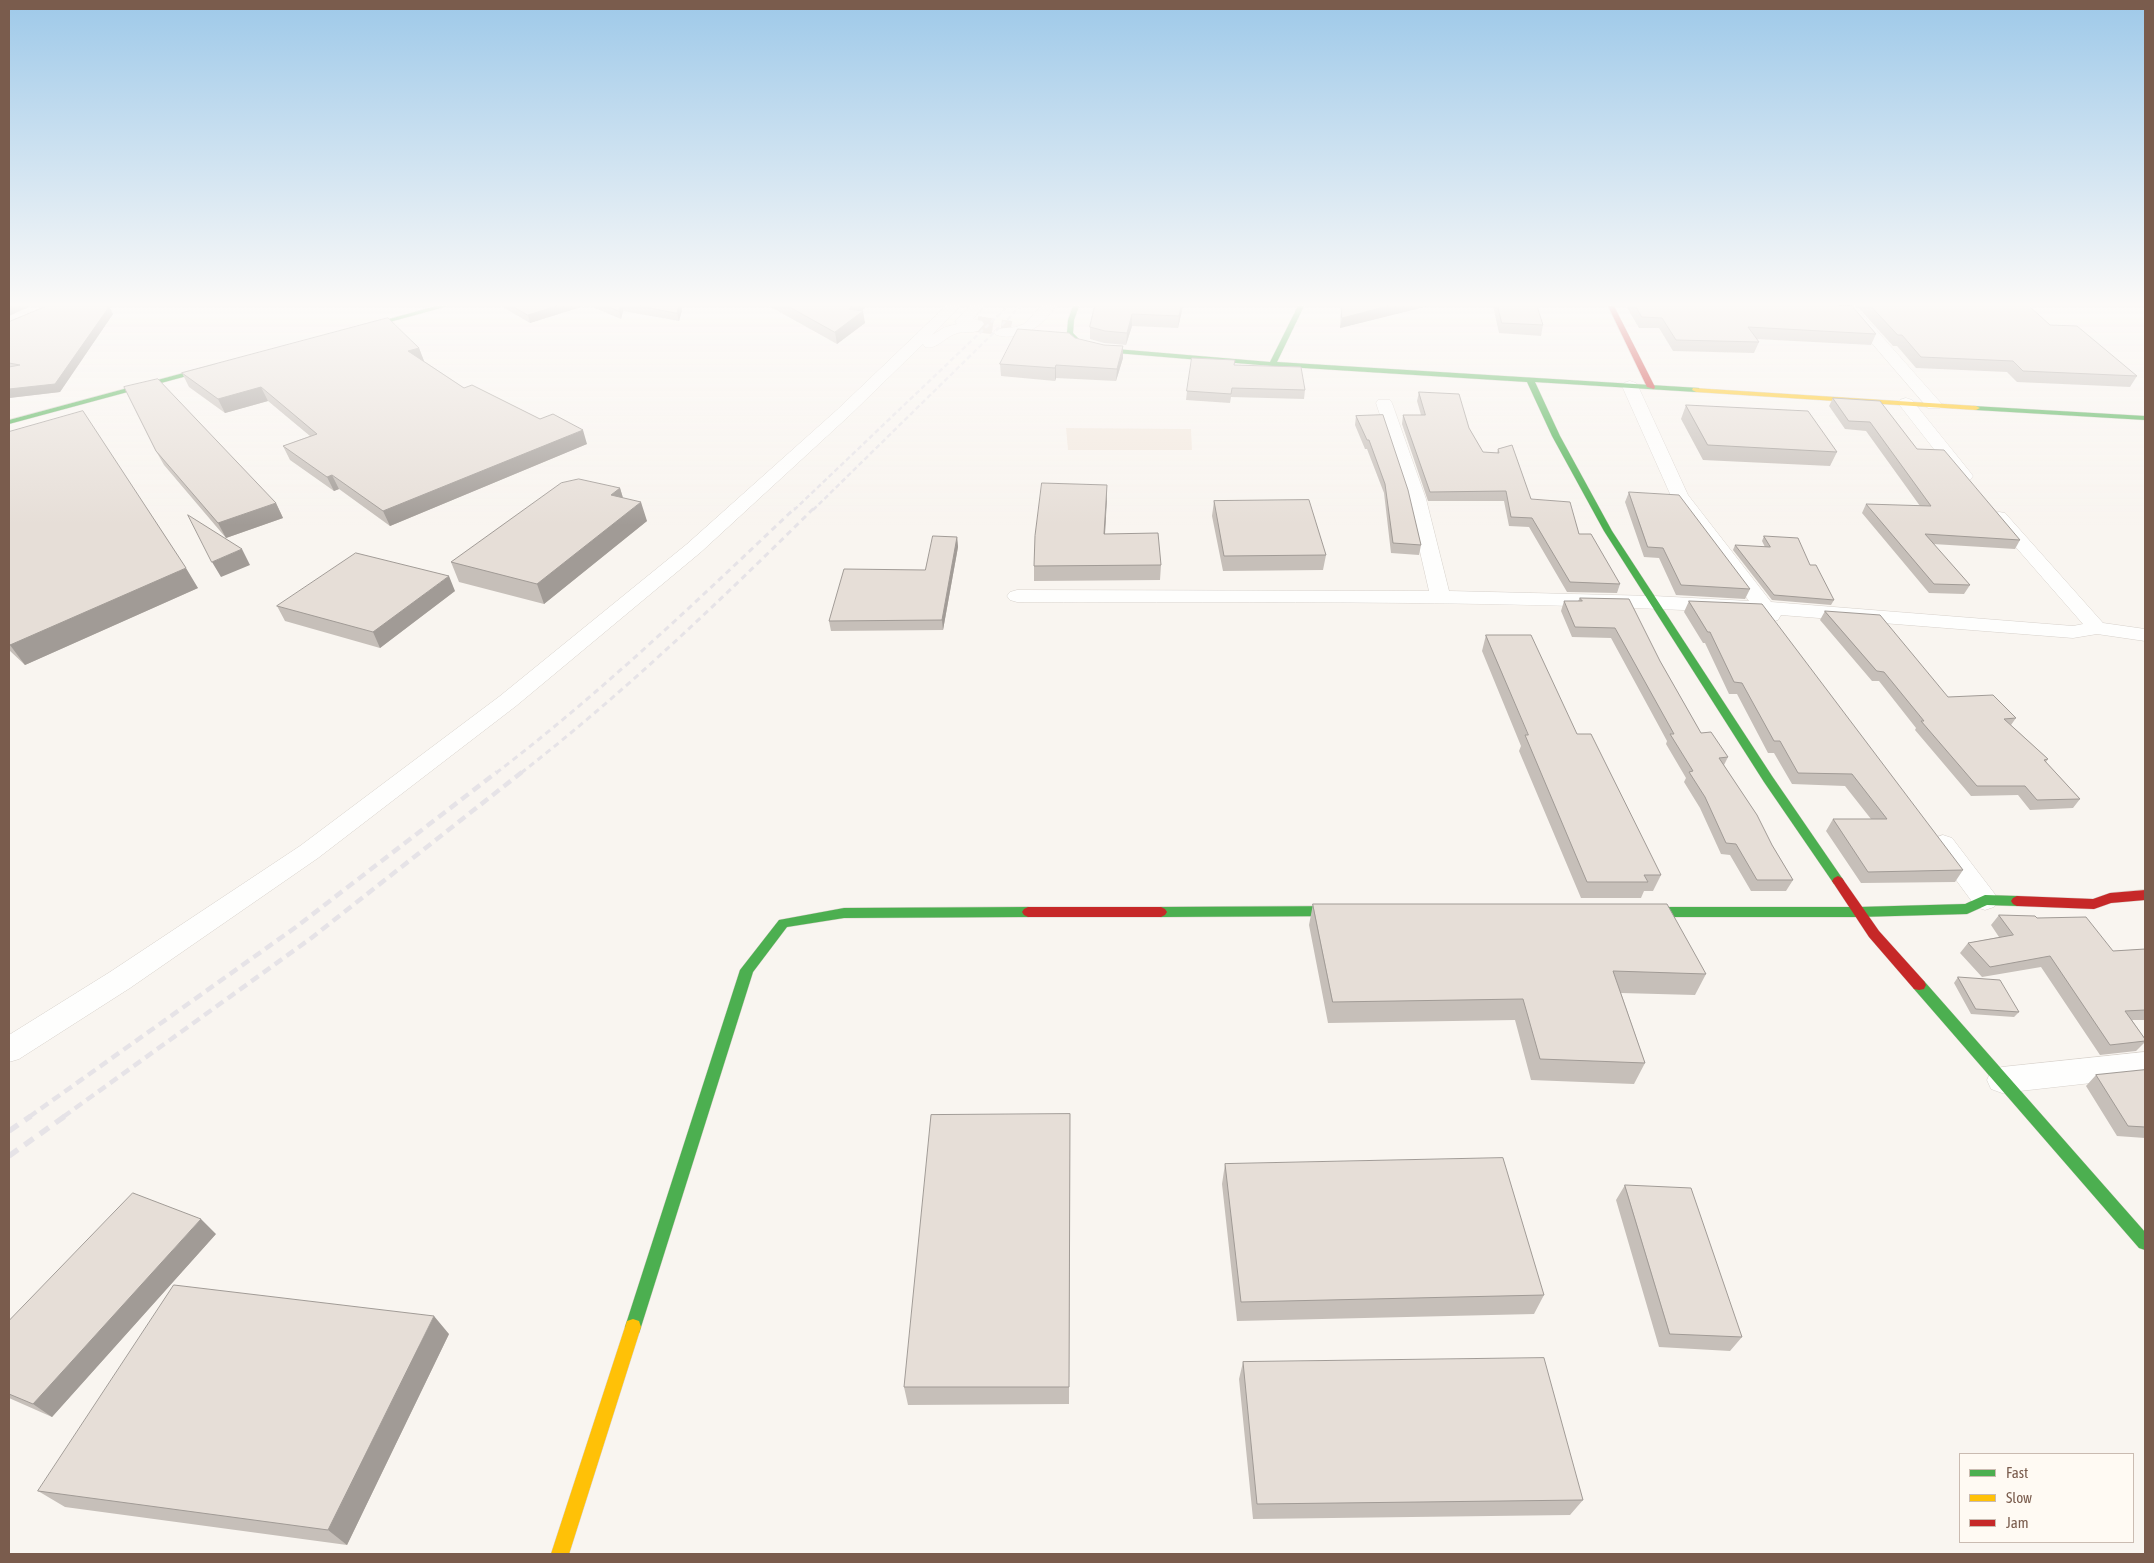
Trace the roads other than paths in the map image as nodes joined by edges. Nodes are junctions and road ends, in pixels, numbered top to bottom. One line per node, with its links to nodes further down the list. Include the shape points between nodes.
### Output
1 (171, 379): 13 (street)
2 (877, 379): 29 (street, via 694,548 508,701 309,852 120,980)
3 (1513, 379): 6 (street)
4 (1647, 379): 8 (street)
5 (1911, 379): 11 (street)
6 (1530, 380): 7 (street); 18 (street, via 1556,436 1608,531)
7 (1630, 386): 8 (street); 19 (street, via 1680,496)
8 (1651, 388): 10 (street)
9 (1384, 403): 17 (street, via 1417,499)
10 (1906, 403): 11 (street); 14 (street)
11 (1934, 405): 12 (street)
12 (2145, 418)
13 (9, 422)
14 (1978, 492)
15 (1990, 507): 20 (street)
16 (1017, 596): 17 (street)
17 (1442, 598): 18 (street)
18 (1654, 602): 19 (street); 28 (street, via 1768,779)
19 (1765, 608): 20 (street, via 2073,632); 21 (street)
20 (2097, 628): 22 (street)
21 (1783, 632)
22 (2145, 635)
23 (1932, 829): 25 (street)
24 (2145, 896): 25 (street, via 2110,898 2094,904)
25 (1985, 900): 28 (street, via 1967,909)
26 (1359, 911): 33 (street, via 844,912 783,922 747,970)
27 (1619, 912): 28 (street)
28 (1859, 912): 31 (street, via 1874,934)
29 (9, 1050)
30 (2145, 1064): 31 (street)
31 (2002, 1080): 32 (street)
32 (2145, 1243)
33 (560, 1554)

